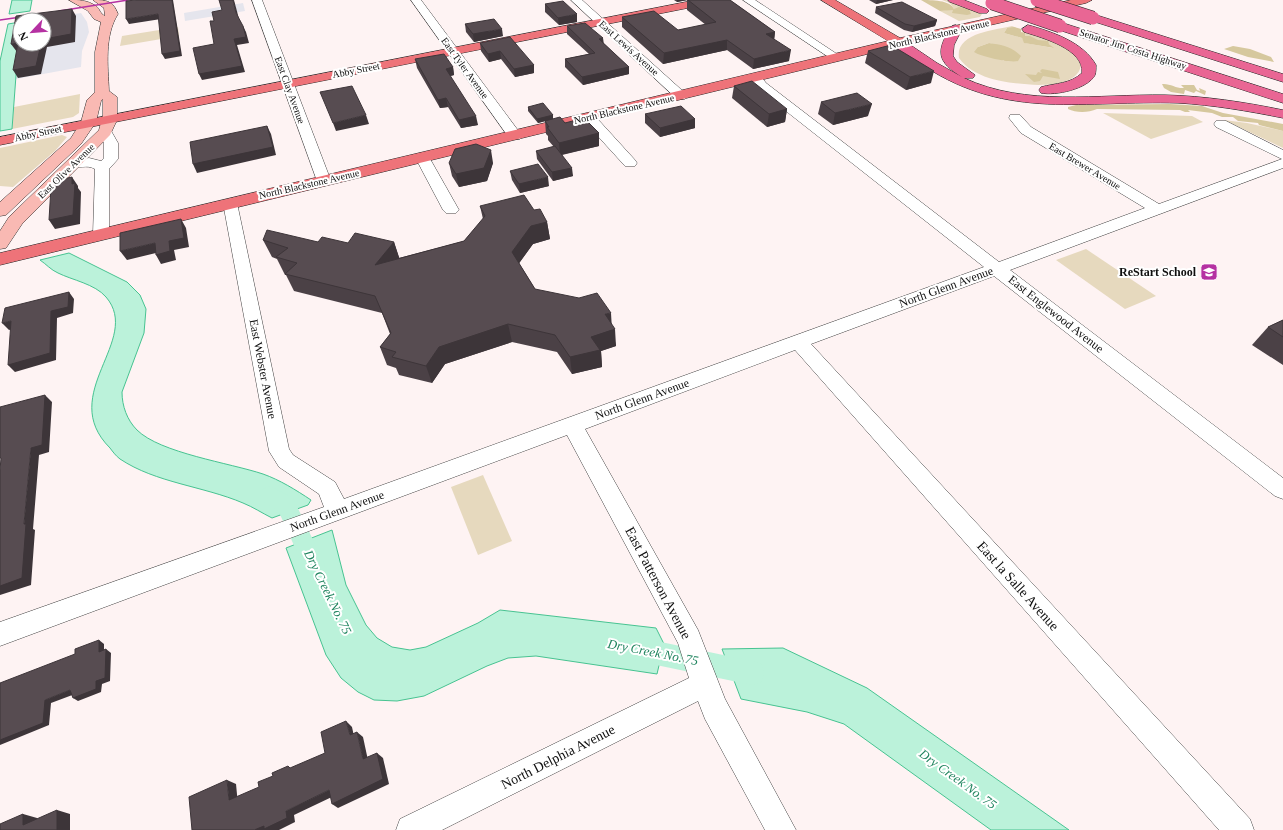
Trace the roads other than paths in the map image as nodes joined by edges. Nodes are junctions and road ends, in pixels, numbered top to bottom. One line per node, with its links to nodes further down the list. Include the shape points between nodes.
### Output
1 (75, 0): 15 (main road, via 92,9 98,17)
2 (101, 0): 15 (main road, via 112,11)
3 (257, 0): 25 (street, East Clay Avenue)
4 (416, 0): 19 (street, East Tyler Avenue)
5 (576, 0): 16 (street, East Lewis Avenue)
6 (712, 0): 16 (main road, Abby Street)
7 (748, 0): 20 (street)
8 (827, 0): 18 (main road)
9 (954, 0): 13 (highway)
10 (1037, 0): 14 (highway, Senator Jim Costa Highway, bridge)
11 (1055, 0): 14 (highway)
12 (1086, 0): 17 (main road, North Blackstone Avenue)
13 (986, 5): 24 (highway, via 1028,29 1075,49 1088,60 1090,69 1089,74 1079,82 1049,90 1015,88); 28 (highway, Senator Jim Costa Highway, bridge, via 1060,26)
14 (1097, 17): 21 (highway); 23 (highway, Senator Jim Costa Highway)
15 (107, 20): 26 (main road, via 102,48)
16 (600, 22): 19 (main road, Abby Street); 27 (street, East Lewis Avenue)
17 (956, 30): 18 (main road, North Blackstone Avenue); 24 (highway, via 946,47 946,56 953,66)
18 (899, 43): 20 (main road, North Blackstone Avenue); 24 (highway); 29 (highway, via 960,81 981,90 1013,98 1193,100)
19 (453, 51): 25 (main road, Abby Street); 35 (street, East Tyler Avenue)
20 (837, 58): 22 (main road, North Blackstone Avenue)
21 (1283, 74)
22 (756, 78): 27 (main road, North Blackstone Avenue); 51 (street, East Englewood Avenue, via 779,100)
23 (1283, 78)
24 (980, 80)
25 (288, 83): 34 (main road, Abby Street); 43 (street, East Clay Avenue)
26 (102, 93): 32 (main road, East Olive Avenue, via 94,100); 34 (main road, via 110,97)
27 (681, 96): 30 (main road, North Blackstone Avenue)
28 (1283, 99)
29 (1283, 114)
30 (589, 118): 35 (main road, North Blackstone Avenue); 39 (street)
31 (1015, 118): 45 (street, East Brewer Avenue, via 1026,130)
32 (88, 123): 34 (main road, Abby Street); 36 (main road, Abby Street); 47 (main road, East Olive Avenue, via 72,145)
33 (1221, 124): 37 (street)
34 (108, 125): 41 (main road, East Olive Avenue); 42 (street, via 112,159)
35 (515, 136): 38 (main road, North Blackstone Avenue)
36 (0, 141)
37 (1283, 155)
38 (422, 157): 43 (main road, North Blackstone Avenue); 46 (street)
39 (630, 163)
40 (1283, 163): 45 (street, North Glenn Avenue)
41 (74, 164): 42 (street, via 92,162); 49 (main road, East Olive Avenue, via 15,221)
42 (102, 168): 48 (street)
43 (324, 181): 44 (main road, North Blackstone Avenue)
44 (230, 203): 48 (main road, North Blackstone Avenue); 55 (street, East Webster Avenue, via 279,451 286,461 327,488)
45 (1157, 209): 51 (street, North Glenn Avenue)
46 (451, 210)
47 (0, 211)
48 (101, 234): 50 (main road, North Blackstone Avenue)
49 (0, 244)
50 (0, 259)
51 (997, 268): 52 (street, North Glenn Avenue); 54 (street, East Englewood Avenue)
52 (798, 342): 53 (street, North Glenn Avenue); 60 (street, East la Salle Avenue)
53 (572, 425): 55 (street, North Glenn Avenue); 57 (street, East Patterson Avenue, via 694,651)
54 (1283, 490)
55 (336, 511): 56 (street, North Glenn Avenue)
56 (0, 634)
57 (703, 682): 58 (street, North Delphia Avenue); 59 (street, East Patterson Avenue)
58 (412, 830)
59 (781, 830)
60 (1239, 830)

